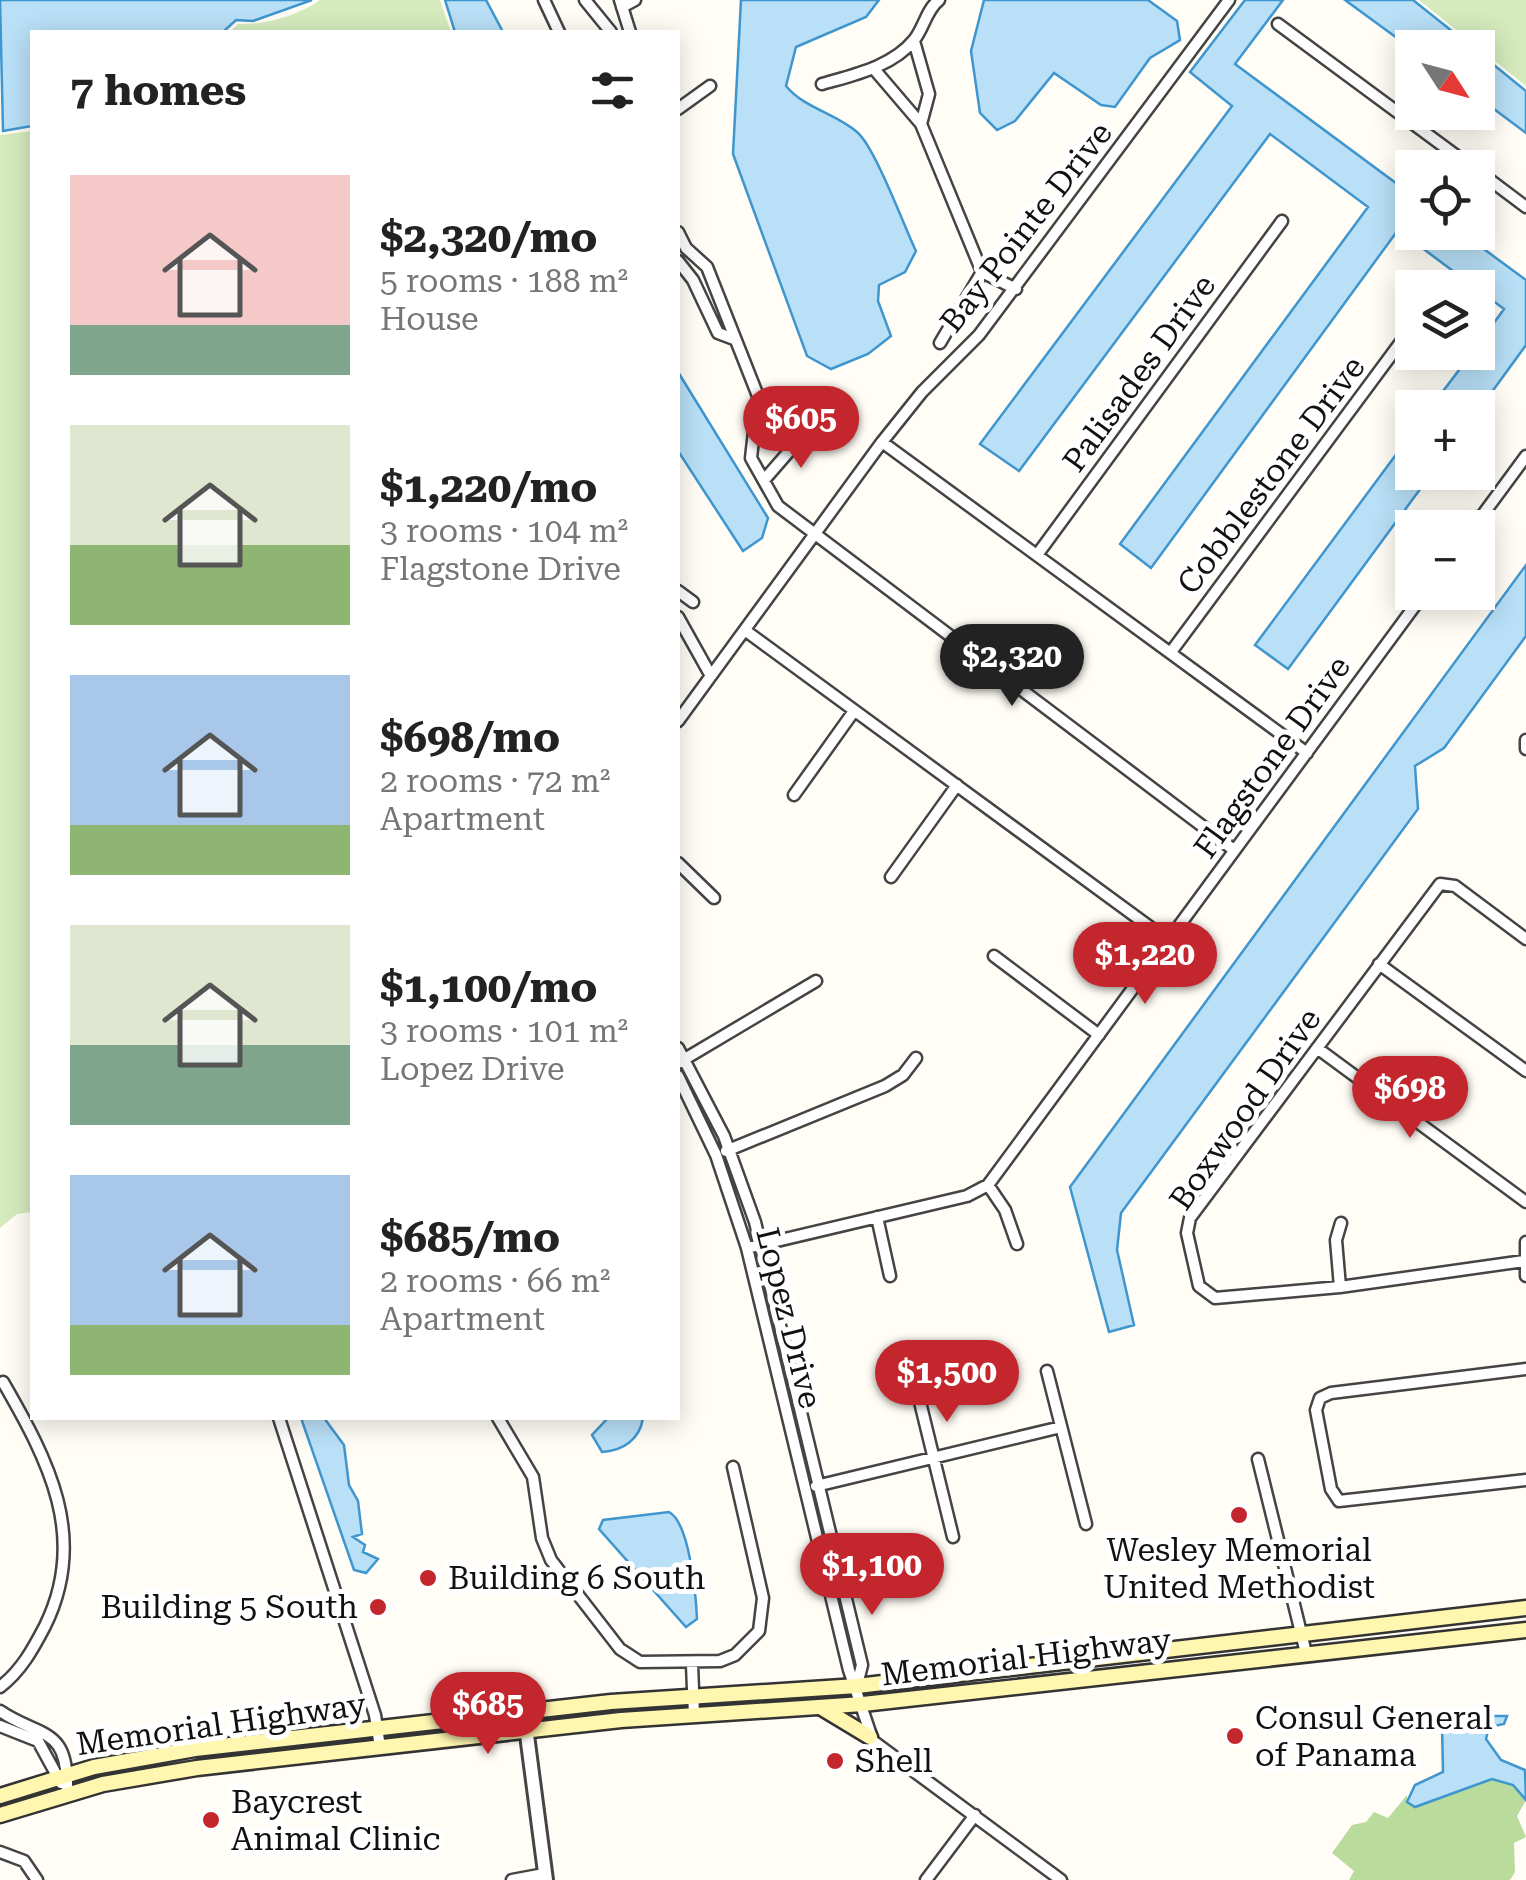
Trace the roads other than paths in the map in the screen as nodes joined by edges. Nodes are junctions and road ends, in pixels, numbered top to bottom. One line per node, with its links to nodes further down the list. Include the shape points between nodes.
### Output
1 (544, 0): 8 (street)
2 (584, 0): 9 (street)
3 (635, 0): 6 (street)
4 (939, 0): 11 (street)
5 (1229, 0): 24 (street, Bay Pointe Drive)
6 (621, 4): 10 (street)
7 (1278, 24): 17 (street)
8 (558, 30)
9 (608, 30)
10 (629, 30)
11 (914, 40): 12 (street); 16 (street, via 929,94)
12 (874, 68): 13 (street); 16 (street)
13 (822, 84)
14 (710, 86): 15 (street)
15 (680, 108)
16 (921, 124): 23 (street)
17 (1449, 150)
18 (1495, 184): 19 (street)
19 (1526, 207)
20 (1282, 221): 34 (street, Palisades Drive)
21 (680, 236): 25 (street, via 706,267)
22 (680, 263): 25 (street, via 718,333)
23 (982, 272): 24 (street); 26 (street)
24 (1016, 289): 29 (street, Bay Pointe Drive)
25 (734, 339): 31 (street, via 758,396 751,458)
26 (940, 343)
27 (1395, 350): 40 (street, Cobblestone Drive)
28 (805, 433): 31 (street)
29 (882, 442): 33 (street, Bay Pointe Drive); 34 (street)
30 (1526, 456): 32 (street)
31 (765, 480): 33 (street, via 778,506)
32 (1486, 510)
33 (814, 536): 39 (street, Bay Pointe Drive); 49 (street)
34 (1037, 555): 40 (street)
35 (680, 592): 36 (street)
36 (694, 602)
37 (1412, 610): 46 (street, Flagstone Drive)
38 (680, 621): 41 (street)
39 (746, 631): 41 (street, Bay Pointe Drive); 42 (street)
40 (1170, 652): 46 (street)
41 (711, 676): 43 (street, Bay Pointe Drive)
42 (854, 711): 47 (street); 48 (street)
43 (680, 718)
44 (1526, 740): 45 (street)
45 (1526, 749)
46 (1306, 752): 49 (street, Flagstone Drive)
47 (957, 785): 51 (street); 54 (street)
48 (794, 795)
49 (1234, 850): 54 (street, Flagstone Drive)
50 (680, 865): 52 (street)
51 (891, 877)
52 (714, 898)
53 (1526, 939): 56 (street, Boxwood Drive, via 1455,886 1440,884)
54 (1169, 941): 58 (street, Flagstone Drive)
55 (994, 956): 58 (street)
56 (1380, 964): 59 (street, Boxwood Drive); 62 (street)
57 (816, 981): 61 (street)
58 (1098, 1036): 66 (street, Flagstone Drive)
59 (1317, 1048): 67 (street); 77 (street, Boxwood Drive, via 1190,1218 1187,1233 1198,1286 1215,1298)
60 (916, 1058): 64 (street, via 885,1086)
61 (681, 1061): 64 (street, Lopez Drive)
62 (1526, 1071)
63 (680, 1080): 65 (street, Lopez Drive)
64 (730, 1150): 65 (street); 71 (street, Lopez Drive)
65 (716, 1155): 73 (street, Lopez Drive)
66 (988, 1185): 68 (street); 72 (street)
67 (1526, 1202)
68 (877, 1217): 71 (street); 75 (street)
69 (1341, 1223): 77 (street)
70 (1526, 1242): 74 (street)
71 (761, 1244): 73 (street); 89 (street, Lopez Drive)
72 (1017, 1244)
73 (747, 1248): 90 (street, Lopez Drive)
74 (1524, 1261): 76 (street); 77 (street, Boxwood Drive)
75 (890, 1276)
76 (1526, 1276)
77 (1340, 1287)
78 (1526, 1369): 88 (street, via 1331,1393 1316,1410 1338,1501)
79 (1047, 1371): 84 (street)
80 (3, 1382): 99 (street, via 39,1444 65,1553 54,1606 27,1658)
81 (920, 1402): 86 (street)
82 (281, 1420): 107 (street)
83 (499, 1420): 97 (street, via 533,1477 547,1553 620,1649 646,1664)
84 (1061, 1428): 86 (street); 91 (street)
85 (1258, 1459): 95 (street)
86 (936, 1460): 89 (street); 92 (street)
87 (733, 1468): 97 (street, via 764,1616 759,1632 736,1655)
88 (1526, 1480)
89 (819, 1486): 90 (street); 98 (street, Lopez Drive, via 862,1665)
90 (805, 1489): 98 (street, Lopez Drive)
91 (1086, 1524)
92 (953, 1537)
93 (1526, 1608): 95 (main road, Memorial Highway)
94 (1526, 1630): 96 (main road, Memorial Highway)
95 (1304, 1634): 96 (street); 98 (main road, Memorial Highway)
96 (1306, 1653): 101 (main road, Memorial Highway)
97 (692, 1664): 100 (street)
98 (857, 1686): 100 (main road, Memorial Highway); 101 (street)
99 (0, 1687)
100 (693, 1697): 104 (main road, Memorial Highway); 105 (street)
101 (862, 1704): 102 (main road, Memorial Highway); 109 (street)
102 (822, 1707): 105 (main road, Memorial Highway); 109 (main road)
103 (0, 1711): 113 (street, via 51,1738)
104 (524, 1712): 107 (main road, Memorial Highway); 108 (street)
105 (694, 1716): 108 (main road, Memorial Highway)
106 (0, 1726): 113 (street, via 38,1741)
107 (378, 1728): 110 (main road, Memorial Highway); 111 (street)
108 (527, 1730): 111 (main road, Memorial Highway); 119 (street)
109 (870, 1738): 116 (street)
110 (247, 1744): 112 (main road); 113 (main road, Memorial Highway)
111 (380, 1747): 112 (main road, Memorial Highway)
112 (250, 1762): 114 (main road, Memorial Highway)
113 (63, 1775): 114 (street); 115 (main road, Memorial Highway)
114 (67, 1793): 117 (main road, Memorial Highway)
115 (0, 1796)
116 (975, 1814): 122 (street); 123 (street)
117 (0, 1815)
118 (0, 1852): 120 (street, via 24,1860)
119 (545, 1877): 121 (street)
120 (37, 1880)
121 (512, 1880)
122 (926, 1880)
123 (1060, 1880)

